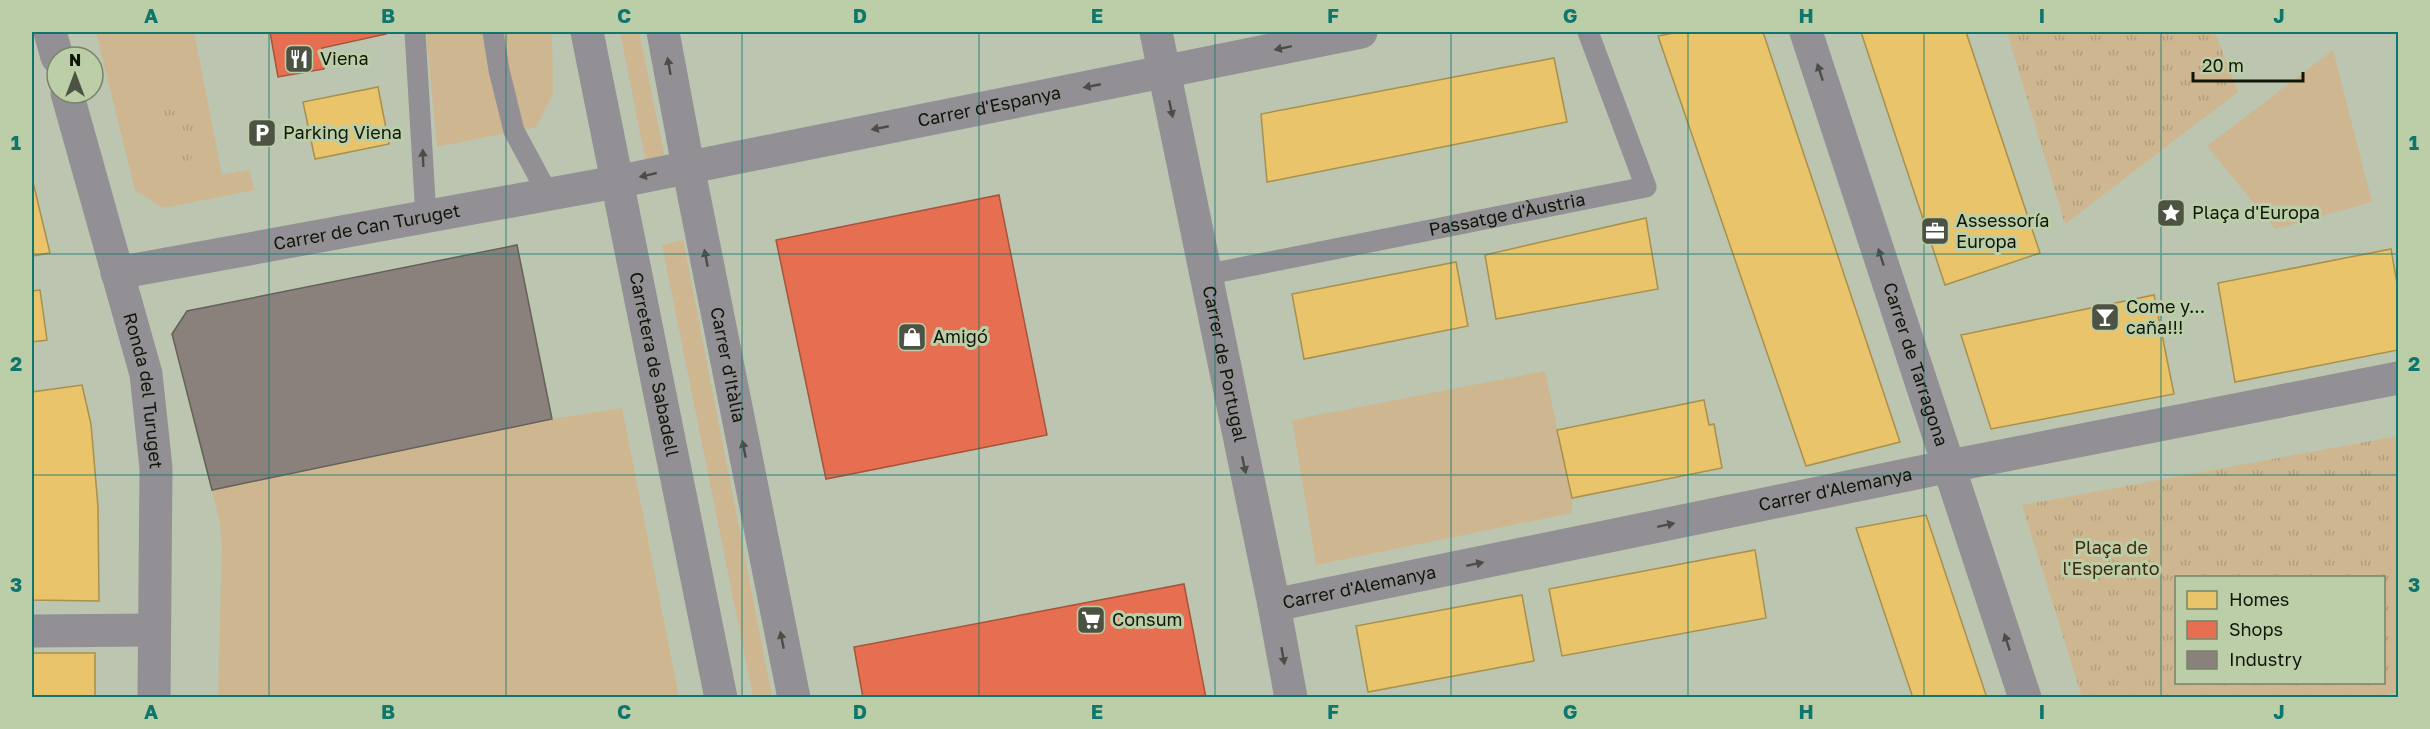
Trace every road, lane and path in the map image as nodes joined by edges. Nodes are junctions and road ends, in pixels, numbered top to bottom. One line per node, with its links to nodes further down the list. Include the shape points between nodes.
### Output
1 (415, 32): 14 (lane, one-way to 1)
2 (493, 32): 13 (lane, via 514,131)
3 (587, 32): 12 (street, Carretera de Sabadell)
4 (663, 32): 11 (street, Carrer d'Itàlia, one-way to 4)
5 (1156, 32): 9 (street, Carrer de Portugal)
6 (1361, 32): 9 (street, Carrer d'Espanya, one-way to 9)
7 (1588, 32): 16 (lane, Passatge d'Àustria, via 1646,187)
8 (1806, 32): 18 (street, Carrer de Tarragona, one-way to 8)
9 (1164, 72): 11 (street, Carrer d'Espanya, one-way to 11); 16 (street, Carrer de Portugal, one-way to 16)
10 (70, 105): 15 (street, Ronda del Turuget)
11 (687, 166): 12 (street, Carrer d'Espanya, one-way to 12); 24 (street, Carrer d'Itàlia, one-way to 11)
12 (616, 182): 13 (street, Carrer de Can Turuget); 23 (street, Carretera de Sabadell)
13 (548, 194): 14 (street, Carrer de Can Turuget)
14 (426, 216): 15 (street, Carrer de Can Turuget)
15 (117, 273): 20 (street, Ronda del Turuget, via 146,374 155,456)
16 (1204, 275): 19 (street, Carrer de Portugal, one-way to 19)
17 (2398, 378): 18 (street, Carrer d'Alemanya)
18 (1950, 466): 19 (street, Carrer d'Alemanya, one-way to 18); 26 (street, Carrer de Tarragona, one-way to 18)
19 (1274, 605): 25 (street, Carrer de Portugal, one-way to 25)
20 (154, 630): 21 (street); 22 (street, Ronda del Turuget)
21 (32, 631)
22 (154, 698)
23 (721, 698)
24 (794, 698)
25 (1291, 698)
26 (2025, 698)

